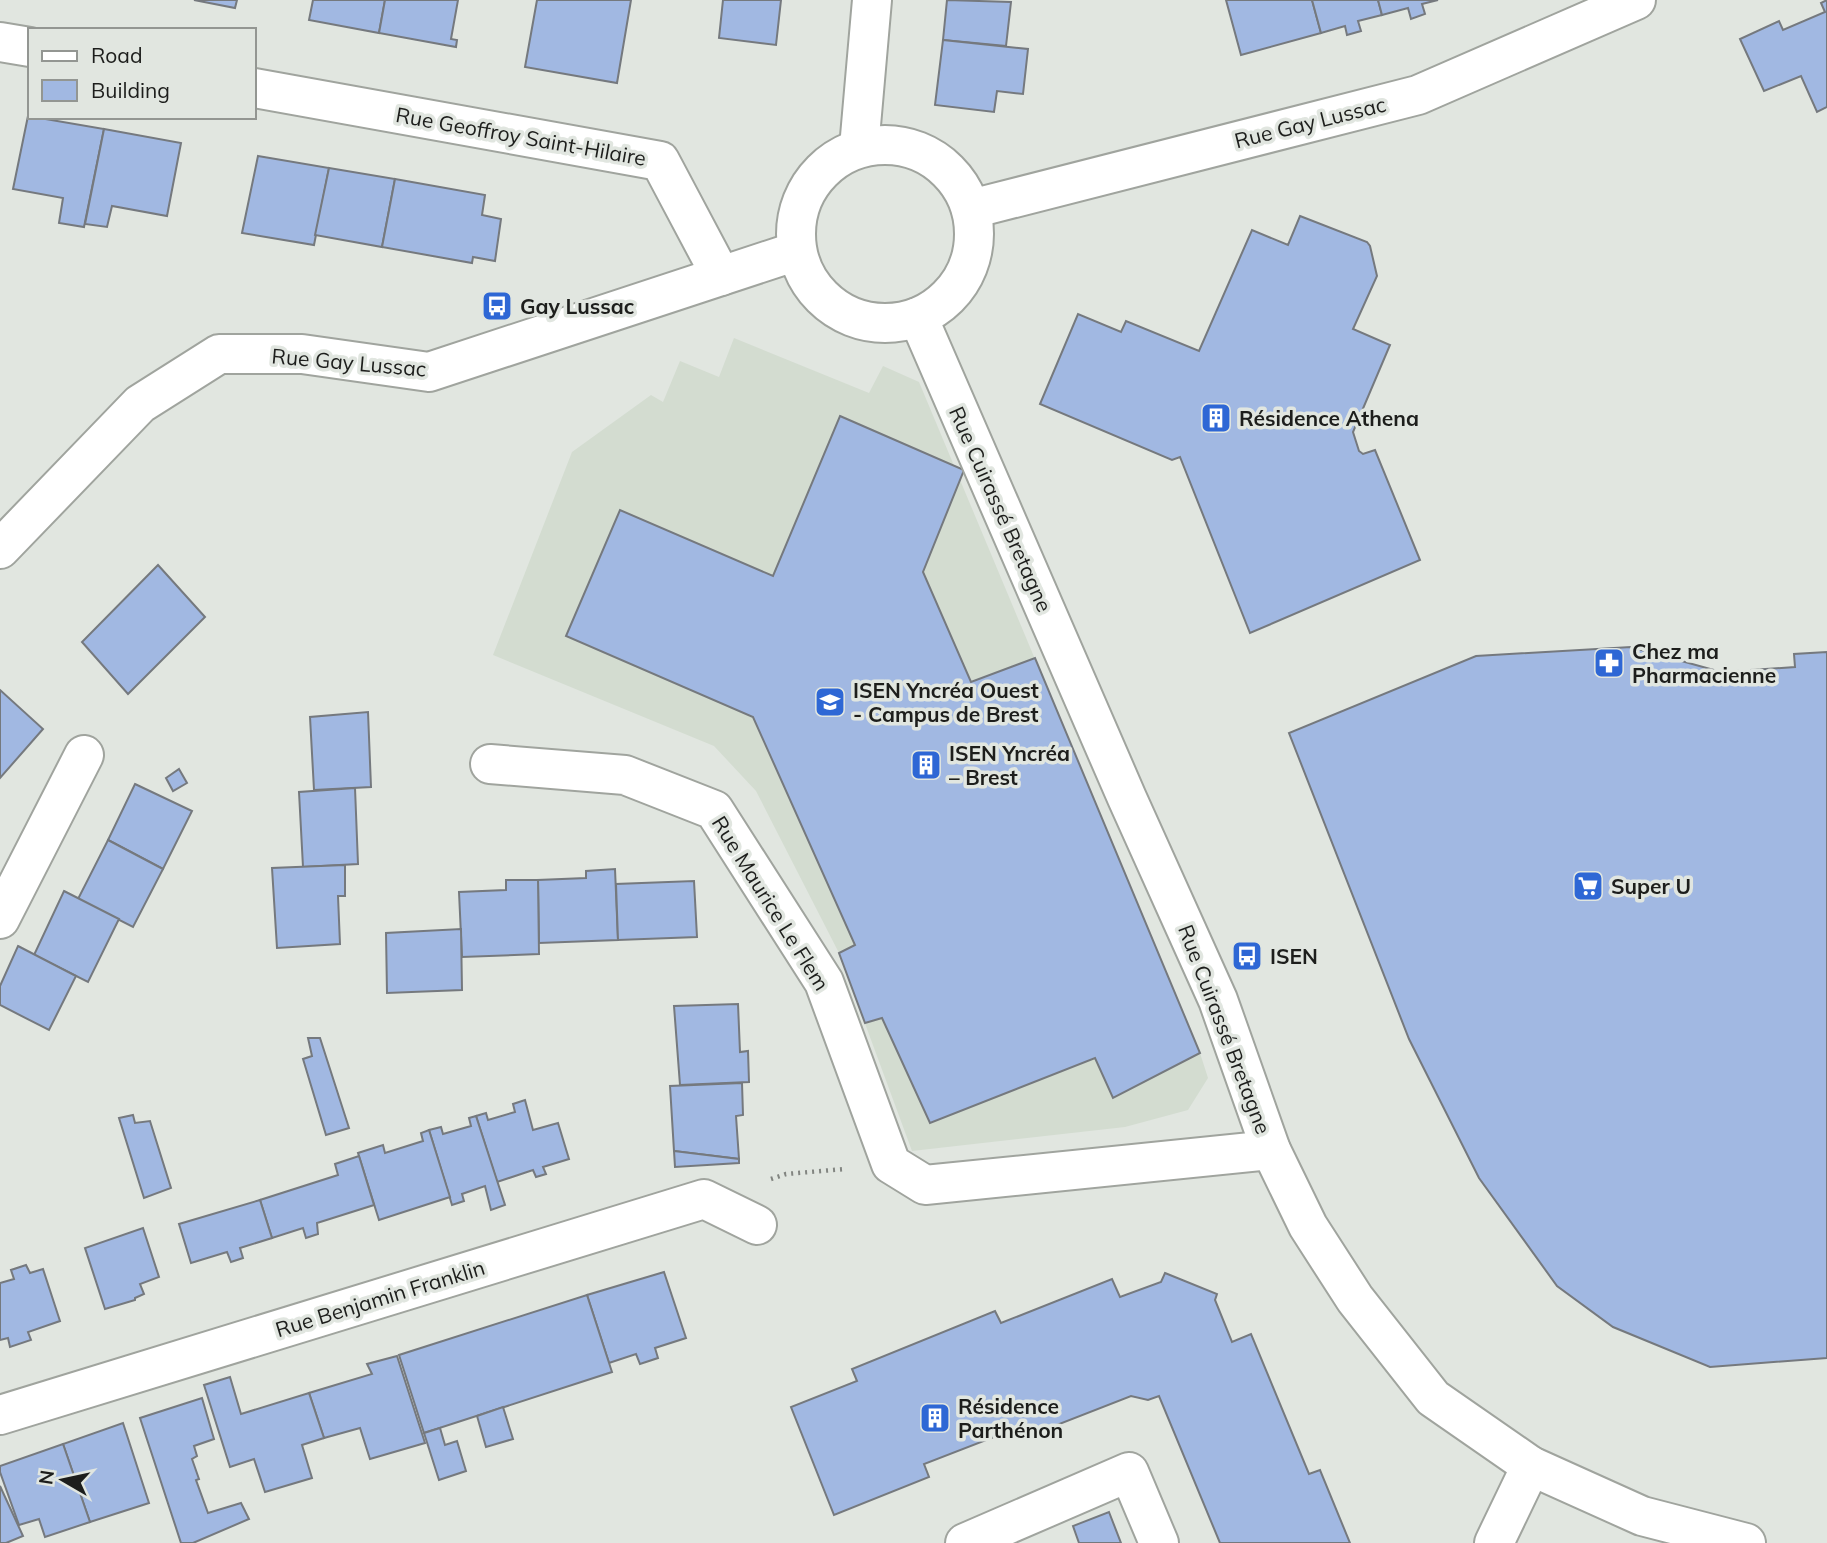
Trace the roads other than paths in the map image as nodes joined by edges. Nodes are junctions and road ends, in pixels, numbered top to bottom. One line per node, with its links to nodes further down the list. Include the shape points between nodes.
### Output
1 (872, 0): 6 (street)
2 (1636, 0): 7 (street, Rue Gay Lussac, via 1418,94)
3 (0, 42): 4 (street)
4 (28, 47)
5 (256, 88): 9 (street, Rue Geoffroy Saint-Hilaire, via 660,161)
6 (859, 148): 7 (street, via 903,146 932,157 957,181); 8 (street, via 831,162 802,199)
7 (971, 209): 10 (street, via 974,244 965,274 944,302)
8 (797, 251): 9 (street, Rue Gay Lussac); 10 (street, via 808,280 823,299 848,316 870,323 902,323)
9 (721, 276): 11 (street, Rue Gay Lussac, via 429,372 302,354 219,354 140,404)
10 (918, 317): 15 (street, Rue Cuirassé Bretagne, via 1218,1000)
11 (0, 549)
12 (84, 755): 14 (street)
13 (490, 764): 15 (street, Rue Maurice Le Flem, via 625,775 714,810 824,982 891,1164 925,1185)
14 (0, 919)
15 (1271, 1150): 18 (street, Rue Cuirassé Bretagne, via 1308,1226 1355,1299 1433,1398)
16 (758, 1225): 17 (street, Rue Benjamin Franklin, via 704,1199)
17 (0, 1415)
18 (1531, 1466): 22 (street); 23 (street, Rue Cuirassé Bretagne, via 1642,1516)
19 (1030, 1530): 20 (street); 21 (street, via 1129,1472)
20 (965, 1543)
21 (1159, 1543)
22 (1494, 1543)
23 (1746, 1543)

